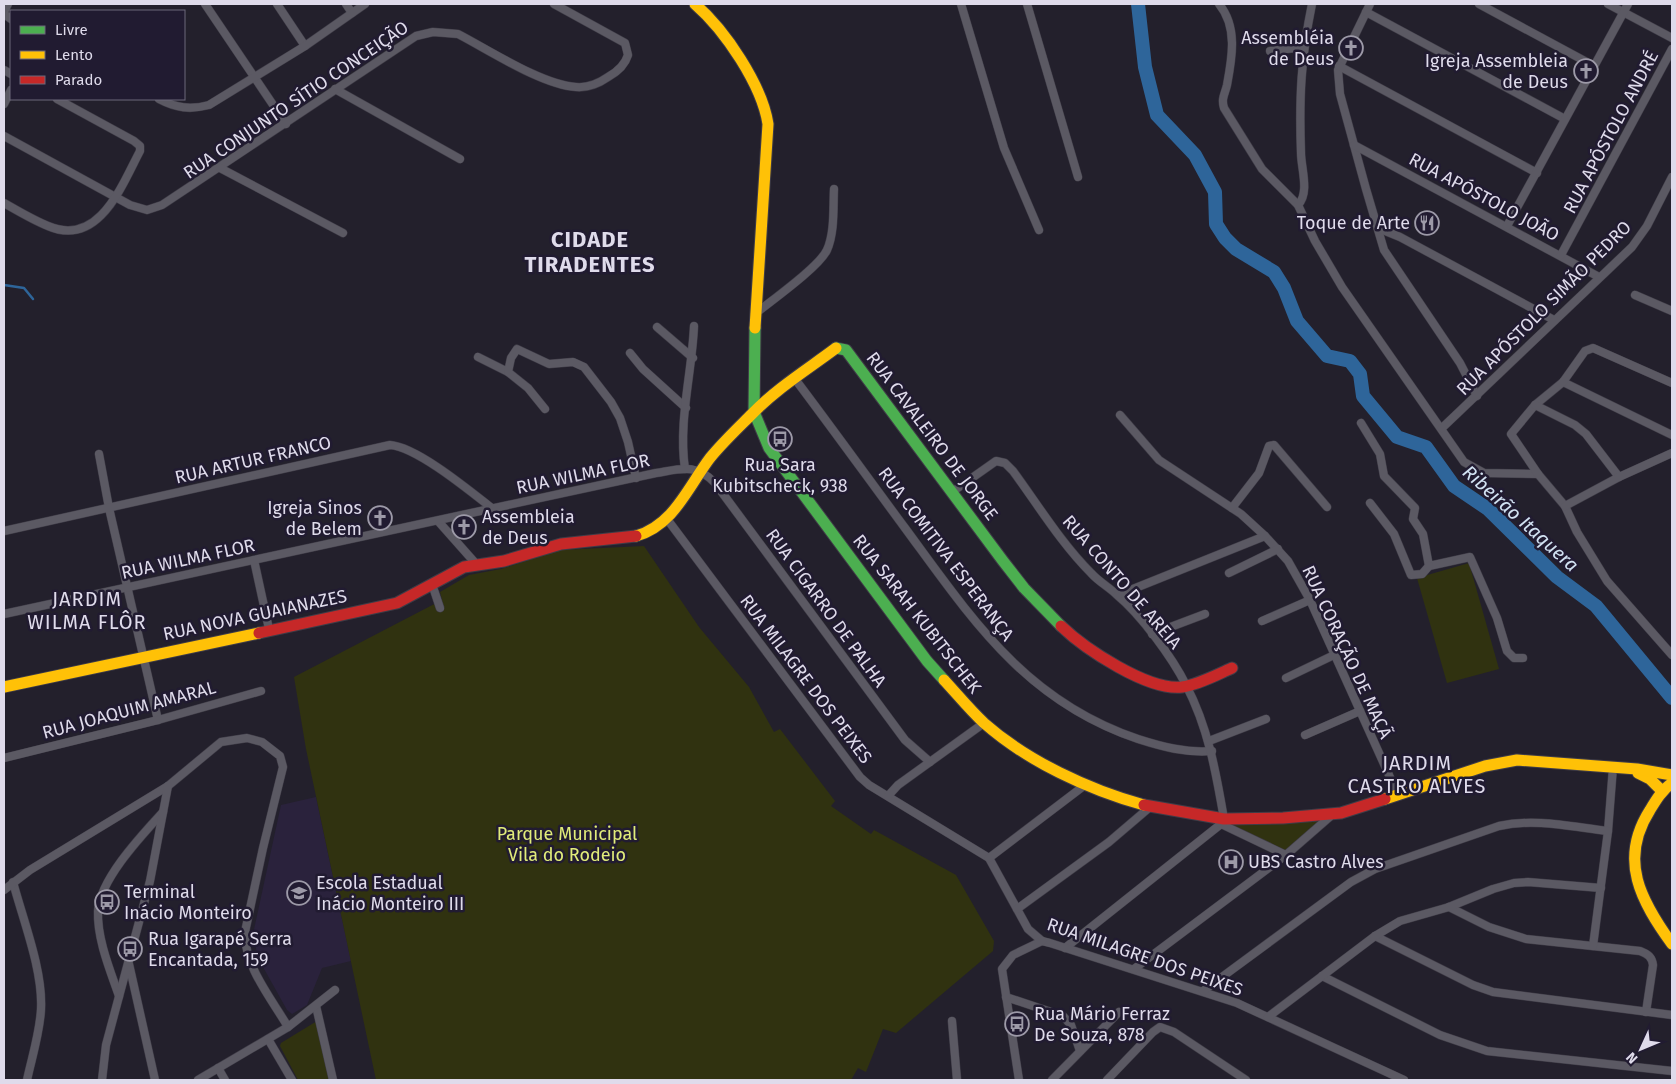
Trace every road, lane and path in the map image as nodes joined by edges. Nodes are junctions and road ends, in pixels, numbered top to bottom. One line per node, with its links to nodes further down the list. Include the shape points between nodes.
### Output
1 (8, 4): 18 (street)
2 (205, 4): 27 (street)
3 (277, 4): 21 (street)
4 (346, 4): 19 (street)
5 (365, 4): 19 (street)
6 (554, 4): 28 (street, RUA CONJUNTO SÍTIO CONCEIÇÃO, via 624,43 628,55 626,61 600,82 574,87 530,72 458,34 433,32 416,36)
7 (695, 4): 54 (street, via 712,19 766,108 768,124)
8 (961, 4): 48 (street, via 1004,148)
9 (1027, 4): 40 (street)
10 (1219, 4): 45 (street, via 1230,24 1233,44 1227,87 1222,99 1224,108 1262,169)
11 (1312, 4): 22 (street)
12 (1370, 4): 16 (street)
13 (1479, 4): 26 (street)
14 (1608, 4): 17 (street)
15 (1628, 4): 17 (street)
16 (1366, 12): 25 (street); 33 (street)
17 (1623, 12): 20 (street); 26 (street)
18 (4, 13)
19 (352, 13): 21 (street)
20 (1672, 38)
21 (305, 46): 27 (street)
22 (1304, 47): 24 (street); 45 (street, via 1299,96 1304,194)
23 (1672, 49): 50 (street, RUA APÓSTOLO ANDRÉ)
24 (1270, 51)
25 (1340, 66): 36 (street, via 1340,94); 39 (street)
26 (1594, 66): 33 (street)
27 (254, 78): 31 (street, via 209,106 181,108); 34 (street)
28 (335, 89): 34 (street, RUA CONJUNTO SÍTIO CONCEIÇÃO); 37 (street)
29 (10, 92): 32 (street)
30 (59, 100): 43 (street, via 140,146)
31 (161, 100)
32 (4, 104)
33 (1565, 119): 39 (street)
34 (286, 124): 38 (street, RUA CONJUNTO SÍTIO CONCEIÇÃO)
35 (4, 136): 43 (street, RUA CONJUNTO SÍTIO CONCEIÇÃO)
36 (1354, 145): 46 (street, RUA APÓSTOLO JOÃO); 47 (street)
37 (460, 159)
38 (220, 168): 43 (street, RUA CONJUNTO SÍTIO CONCEIÇÃO, via 151,210 142,210); 49 (street)
39 (1537, 173): 46 (street)
40 (1078, 177)
41 (1672, 177): 51 (street, RUA APÓSTOLO SIMÃO PEDRO, via 1647,226 1632,247)
42 (834, 188): 54 (street, via 827,250 818,262)
43 (116, 198): 44 (street, via 92,225 64,231 49,227)
44 (4, 203)
45 (1298, 205): 72 (street, via 1342,287)
46 (1507, 226): 50 (street, RUA APÓSTOLO JOÃO)
47 (1378, 228): 55 (street); 65 (street, via 1384,250 1452,350)
48 (1039, 230)
49 (343, 233)
50 (1561, 256): 51 (street, RUA APÓSTOLO JOÃO)
51 (1599, 277): 55 (street, RUA APÓSTOLO SIMÃO PEDRO)
52 (1635, 295): 53 (street)
53 (1672, 311)
54 (756, 314): 69 (street, via 752,358)
55 (1554, 320): 65 (street, RUA APÓSTOLO SIMÃO PEDRO)
56 (694, 326): 60 (street)
57 (657, 327): 60 (street)
58 (630, 353): 67 (street)
59 (478, 357): 61 (street)
60 (693, 358): 67 (street)
61 (508, 372): 68 (street, via 528,388); 80 (street, via 511,358 519,349 549,364 573,362 584,367 620,418)
62 (795, 379): 69 (street, RUA CAVALEIRO DE JORGE); 81 (street, RUA CAVALEIRO DE JORGE, via 843,347); 122 (street, RUA COMITIVA ESPERANÇA, via 977,625 1026,676 1069,708 1122,733 1180,751)
63 (1563, 382): 64 (street, via 1575,362 1585,351 1593,348); 66 (street); 73 (street)
64 (1672, 383)
65 (1477, 396): 72 (street, RUA APÓSTOLO SIMÃO PEDRO)
66 (1535, 405): 78 (street, via 1511,434); 79 (street, via 1580,430)
67 (686, 408): 76 (street, via 682,450)
68 (545, 409)
69 (754, 412): 77 (street, RUA CAVALEIRO DE JORGE); 119 (street, RUA SARAH KUBITSCHEK, via 769,448 875,594 943,681)
70 (1120, 415): 86 (street, RUA CORAÇÃO DE MAÇÃ, via 1159,460)
71 (1361, 424): 95 (street, via 1380,454 1384,476 1415,508 1413,519 1423,534)
72 (1442, 428): 78 (street, via 1464,462 1474,470)
73 (1672, 435)
74 (1672, 453): 79 (street)
75 (99, 454): 85 (street)
76 (685, 469): 77 (street, RUA WILMA FLOR); 80 (street, RUA WILMA FLOR)
77 (700, 470): 88 (street, RUA CAVALEIRO DE JORGE); 124 (street, RUA CIGARRO DE PALHA, via 715,483 905,740)
78 (1538, 474): 83 (street)
79 (1619, 477): 83 (street)
80 (636, 478): 87 (street, RUA WILMA FLOR)
81 (952, 492): 99 (street, RUA CONTO DE AREIA, via 996,461 1004,463 1076,557); 113 (street, RUA CAVALEIRO DE JORGE, via 1029,595 1060,628 1105,660 1136,675 1163,686)
82 (1370, 503): 95 (street, via 1394,534 1411,576 1422,574)
83 (1565, 506): 108 (street, via 1607,581)
84 (1327, 507): 86 (street, via 1274,446 1269,446 1259,473)
85 (109, 508): 87 (street, RUA ARTUR FRANCO, via 390,445 435,467); 90 (street, RUA ARTUR FRANCO); 98 (street)
86 (1232, 508): 91 (street, RUA CORAÇÃO DE MAÇÃ)
87 (493, 509): 89 (street, RUA WILMA FLOR)
88 (667, 519): 94 (street, RUA NOVA GUAIANAZES, via 648,532 628,538 561,544 504,561); 133 (street, RUA MILAGRE DOS PEIXES, via 856,772)
89 (438, 521): 93 (street, RUA WILMA FLOR); 94 (street)
90 (4, 531)
91 (1265, 536): 92 (street, RUA CORAÇÃO DE MAÇÃ); 99 (street)
92 (1278, 549): 96 (street); 100 (street, RUA CORAÇÃO DE MAÇÃ)
93 (254, 560): 98 (street, RUA WILMA FLOR); 105 (street)
94 (477, 565): 97 (street, RUA NOVA GUAIANAZES, via 457,570)
95 (1429, 566): 110 (street, via 1470,557 1498,618 1507,651 1514,658)
96 (1228, 573)
97 (432, 584): 101 (street); 105 (street, RUA NOVA GUAIANAZES, via 397,603)
98 (128, 586): 102 (street, RUA WILMA FLOR); 109 (street)
99 (1118, 595): 106 (street, RUA CONTO DE AREIA)
100 (1310, 600): 104 (street); 107 (street, RUA CORAÇÃO DE MAÇÃ)
101 (440, 608)
102 (4, 614)
103 (1205, 614): 106 (street)
104 (1262, 621)
105 (269, 629): 109 (street, RUA NOVA GUAIANAZES)
106 (1152, 634): 113 (street, RUA CONTO DE AREIA)
107 (1334, 655): 112 (street); 116 (street, RUA CORAÇÃO DE MAÇÃ)
108 (1672, 655)
109 (144, 656): 114 (street, RUA NOVA GUAIANAZES); 118 (street)
110 (1523, 658)
111 (1232, 668): 113 (street)
112 (1286, 678)
113 (1187, 686): 121 (street, RUA CONTO DE AREIA)
114 (4, 687)
115 (261, 691): 118 (street, RUA JOAQUIM AMARAL)
116 (1360, 711): 120 (street); 132 (street, RUA CORAÇÃO DE MAÇÃ)
117 (1266, 719): 121 (street)
118 (158, 720): 123 (street, RUA JOAQUIM AMARAL)
119 (984, 723): 124 (street); 129 (street, RUA SARAH KUBITSCHEK, via 1042,764)
120 (1304, 735)
121 (1209, 742): 122 (street, RUA CONTO DE AREIA)
122 (1212, 751): 137 (street, RUA CONTO DE AREIA)
123 (4, 758)
124 (930, 762): 133 (street)
125 (1613, 767): 126 (street, RUA SARAH KUBITSCHEK); 132 (street, RUA SARAH KUBITSCHEK, via 1518,760 1486,766); 138 (street)
126 (1626, 768): 127 (street, RUA SARAH KUBITSCHEK); 131 (street, RUA SARAH KUBITSCHEK, via 1650,779)
127 (1672, 775)
128 (1672, 783): 131 (street)
129 (1085, 785): 134 (street, RUA SARAH KUBITSCHEK); 140 (street)
130 (168, 786): 135 (street); 141 (street); 164 (street, via 214,746 232,739 262,742 282,761 281,780 262,848 245,945 249,960)
131 (1662, 791): 148 (street, via 1636,836 1634,865 1653,916)
132 (1398, 795): 136 (street, RUA SARAH KUBITSCHEK)
133 (888, 796): 140 (street, RUA MILAGRE DOS PEIXES)
134 (1150, 807): 137 (street, RUA SARAH KUBITSCHEK); 145 (street)
135 (163, 811): 151 (street, via 150,882); 156 (street, via 105,886 100,900 99,926)
136 (1333, 814): 137 (street, RUA SARAH KUBITSCHEK); 139 (street)
137 (1222, 822): 139 (street); 150 (street)
138 (1608, 831): 142 (street); 155 (street, via 1533,821 1516,822 1375,869 1351,882)
139 (1286, 855): 152 (street)
140 (989, 858): 145 (street, RUA MILAGRE DOS PEIXES)
141 (13, 882): 143 (street); 169 (street, via 41,999)
142 (1601, 888): 144 (street, via 1514,883); 149 (street)
143 (4, 890)
144 (1449, 907): 146 (street, via 1400,922); 149 (street, via 1489,928 1526,940)
145 (1017, 909): 147 (street, RUA MILAGRE DOS PEIXES, via 1028,929)
146 (1375, 936): 153 (street); 160 (street, via 1493,992)
147 (1042, 941): 150 (street, RUA MILAGRE DOS PEIXES); 157 (street, via 1017,952 1006,961 1002,977)
148 (1672, 944)
149 (1593, 946): 160 (street, via 1640,951 1652,959)
150 (1065, 948): 152 (street, RUA MILAGRE DOS PEIXES)
151 (129, 962): 156 (street); 171 (street)
152 (1134, 969): 155 (street, RUA MILAGRE DOS PEIXES)
153 (1322, 976): 162 (street); 168 (street, via 1440,1035 1487,1051)
154 (335, 990): 158 (street)
155 (1203, 991): 162 (street, RUA MILAGRE DOS PEIXES)
156 (119, 996): 170 (street, via 106,1044)
157 (1006, 997): 166 (street, via 1063,1016 1071,1025); 177 (street)
158 (316, 1006): 164 (street); 175 (street)
159 (1119, 1012): 166 (street)
160 (1646, 1012): 161 (street)
161 (1672, 1015)
162 (1268, 1017): 181 (street, RUA MILAGRE DOS PEIXES)
163 (952, 1021): 176 (street)
164 (288, 1027): 165 (street)
165 (268, 1039): 167 (street); 174 (street)
166 (1080, 1051): 178 (street)
167 (218, 1068): 172 (street); 173 (street)
168 (1672, 1071)
169 (27, 1080)
170 (102, 1080)
171 (155, 1080)
172 (198, 1080)
173 (225, 1080)
174 (292, 1080)
175 (333, 1080)
176 (957, 1080)
177 (1019, 1080)
178 (1052, 1080)
179 (1107, 1080): 180 (street, via 1160,1028 1174,1032)
180 (1246, 1080)
181 (1404, 1080)

